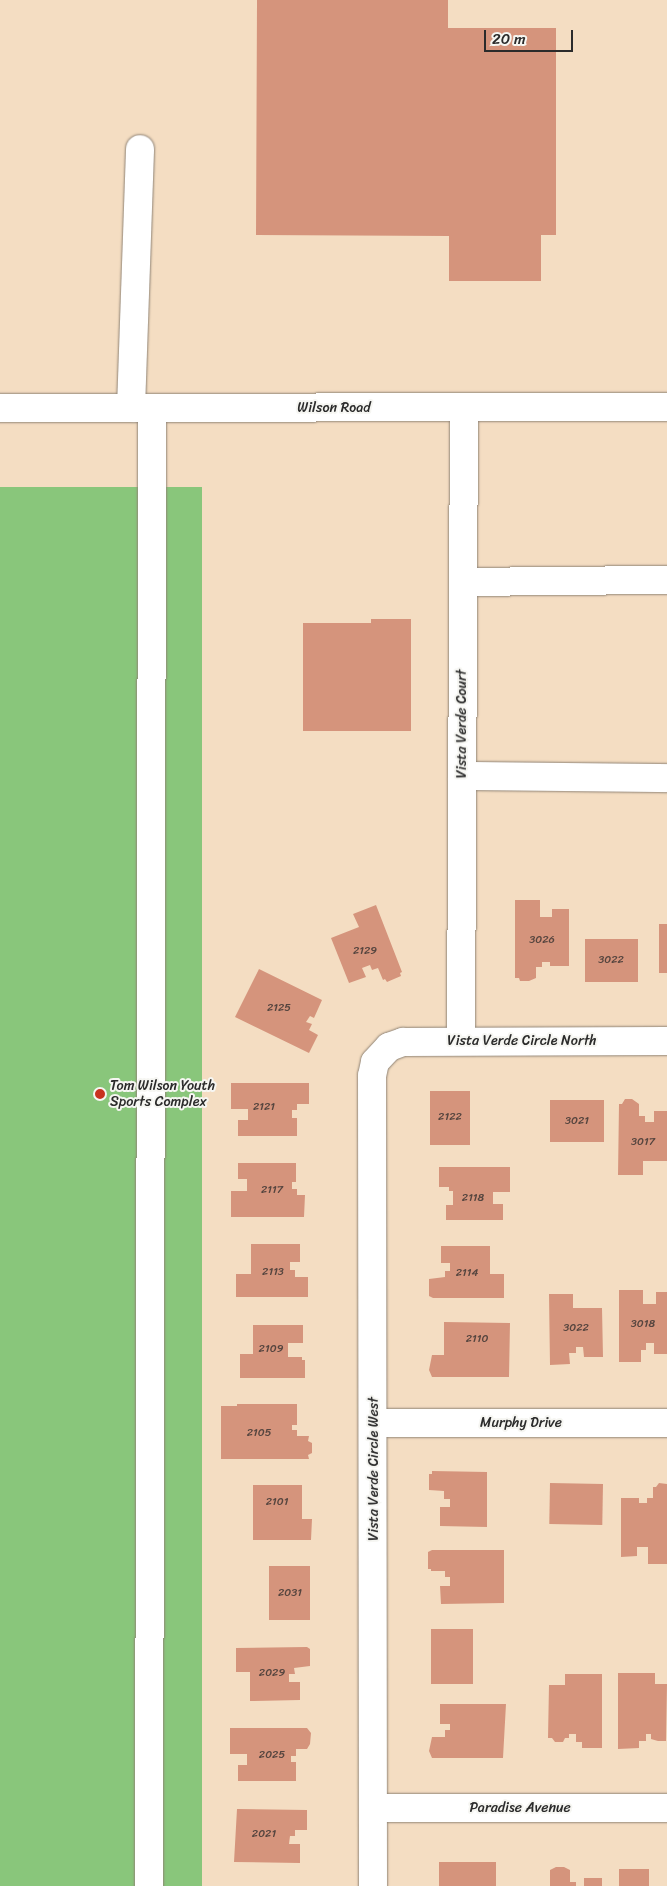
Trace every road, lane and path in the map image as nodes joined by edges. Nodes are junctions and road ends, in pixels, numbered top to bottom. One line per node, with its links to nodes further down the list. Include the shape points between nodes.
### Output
1 (140, 149): 5 (street)
2 (464, 407): 3 (street, Wilson Road); 5 (street, Wilson Road); 7 (street, Vista Verde Court)
3 (667, 407)
4 (0, 408): 5 (street, Wilson Road)
5 (141, 408): 17 (street)
6 (667, 580): 7 (street)
7 (463, 582): 8 (street, Vista Verde Court)
8 (462, 776): 9 (street); 10 (street, Vista Verde Court)
9 (667, 778)
10 (461, 1041): 11 (street, Vista Verde Circle North); 12 (street, Vista Verde Circle North, via 403,1042)
11 (667, 1041)
12 (381, 1053): 13 (street, Vista Verde Circle West, via 372,1076)
13 (374, 1423): 14 (street, Murphy Drive); 15 (street, Vista Verde Circle West)
14 (667, 1423)
15 (373, 1808): 16 (street, Paradise Avenue); 18 (street, Vista Verde Circle West)
16 (667, 1808)
17 (149, 1886)
18 (373, 1886)

